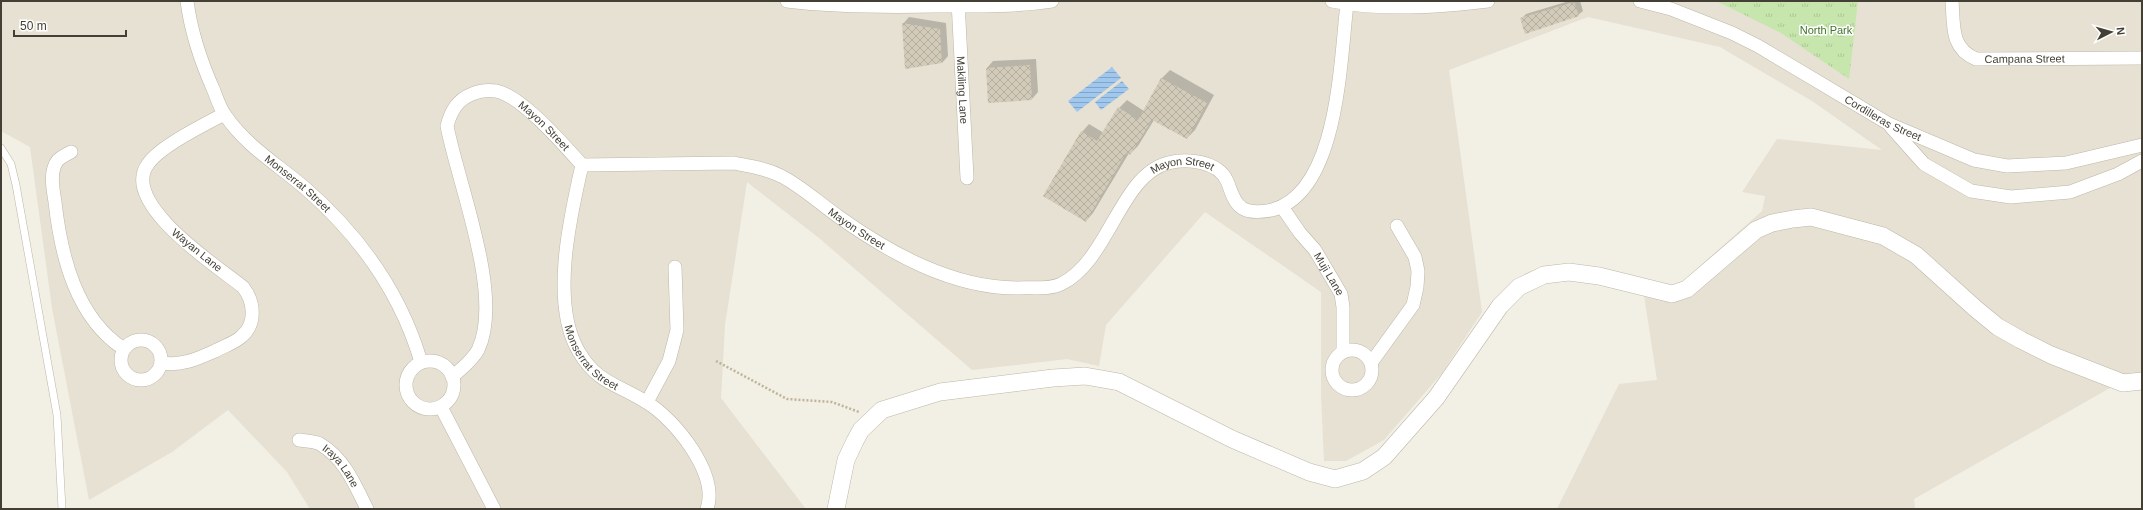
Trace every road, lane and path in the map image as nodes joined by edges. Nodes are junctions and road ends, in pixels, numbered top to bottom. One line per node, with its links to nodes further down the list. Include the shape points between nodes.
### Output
1 (187, 1): 11 (street, Monserrat Street, via 189,20 203,66)
2 (787, 1): 8 (street, via 815,4)
3 (1052, 1): 8 (street, via 997,6)
4 (1332, 1): 9 (street)
5 (1488, 1): 9 (street, via 1426,8)
6 (1640, 1): 12 (street, Cordilleras Street, via 1705,21 1758,46)
7 (1952, 1): 10 (street, Campana Street, via 1955,36 1965,54 1976,59)
8 (958, 4): 18 (street, Makiling Lane)
9 (1347, 4): 19 (street, via 1330,135 1318,167 1300,191)
10 (2142, 58)
11 (224, 114): 25 (street, Monserrat Street, via 244,140 305,188 356,240 394,294); 26 (street, Wayan Lane, via 184,137 149,162 145,168 144,186 155,210 172,230 243,287 250,296 252,319 247,331 232,343 183,363)
12 (1889, 124): 13 (street, Cordilleras Street, via 1974,160 2007,166 2066,163); 16 (street, via 1924,164 1971,191 2011,197 2070,192 2118,174)
13 (2142, 145)
14 (1, 148): 34 (lane, via 11,164 16,185 49,361 57,415)
15 (71, 152): 22 (street, via 58,160 53,176 57,228 62,249 74,286 92,318 111,340)
16 (2142, 161)
17 (582, 165): 19 (street, Mayon Street, via 734,163 758,167 780,175 869,236 924,267 979,283 1012,288 1061,284 1078,271 1105,238 1136,185 1150,171 1166,163 1198,162 1216,168 1227,180 1233,198 1240,207 1249,211 1268,211); 28 (street, Mayon Street, via 511,97 496,91 477,92 464,97 451,111 447,126 474,230 484,284 485,306 482,341 477,352); 30 (street, Monserrat Street, via 571,214 565,274 564,297 571,334 579,352 591,368 608,383)
18 (968, 178)
19 (1282, 207): 23 (street, Muji Lane, via 1314,250 1341,294)
20 (1397, 226): 27 (street, via 1415,257 1418,271 1417,287 1413,305)
21 (675, 267): 30 (street, via 677,330 669,361)
22 (124, 349): 26 (street, via 138,340 151,342 160,350); 26 (street, via 121,364 124,371 135,380 149,379 155,375)
23 (1343, 352): 27 (street, via 1350,350 1363,353); 27 (street, via 1333,362 1331,369 1335,382 1347,390 1354,390 1367,384 1371,378)
24 (716, 361): 32 (path, via 787,399 832,402 854,409)
25 (421, 362): 28 (street, via 436,362 449,370); 31 (street, via 414,366 407,376 408,395 418,407)
26 (162, 363)
27 (1371, 363)
28 (452, 377): 31 (street, via 454,383 451,397)
29 (2142, 382): 32 (street, via 2123,383 2020,340 1998,327 1916,255 1883,236 1811,217 1772,223 1756,230 1687,289 1672,294 1599,276 1569,272 1544,275 1519,287 1500,306 1436,398 1384,457 1363,471 1335,479 1309,472 1232,439 1119,382 1084,376 940,392 882,410)
30 (647, 402): 37 (street, Monserrat Street, via 670,423 700,461 708,482 710,501)
31 (441, 407): 36 (street)
32 (871, 420): 38 (street, via 855,441 846,460)
33 (299, 440): 35 (street, Iraya Lane, via 319,444 338,459 349,472)
34 (62, 509)
35 (367, 509)
36 (494, 509)
37 (707, 509)
38 (836, 509)

